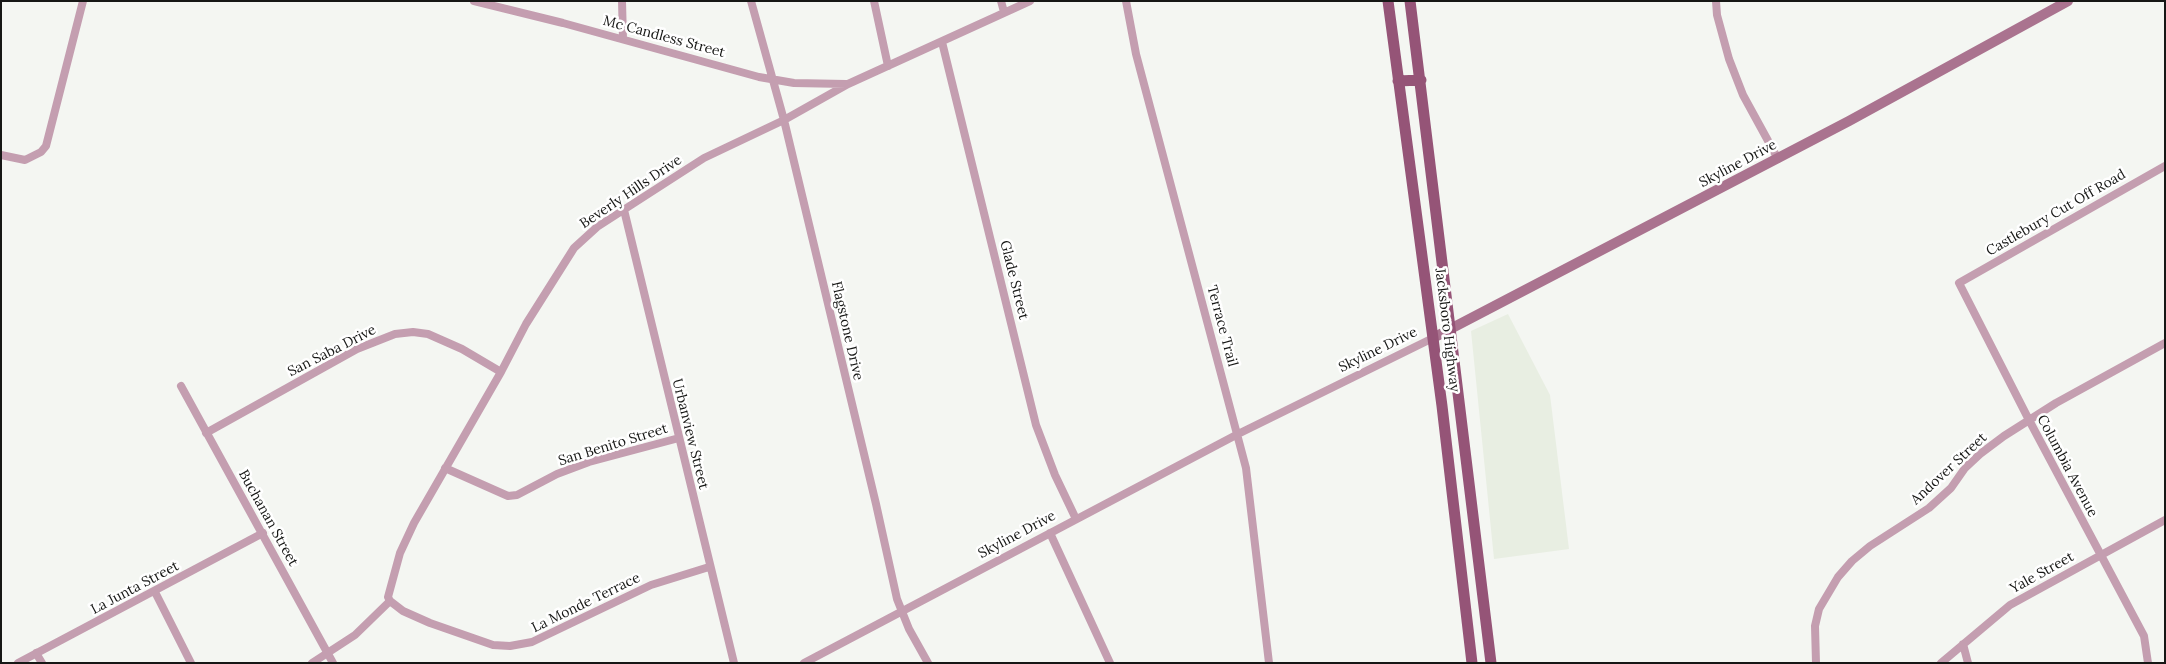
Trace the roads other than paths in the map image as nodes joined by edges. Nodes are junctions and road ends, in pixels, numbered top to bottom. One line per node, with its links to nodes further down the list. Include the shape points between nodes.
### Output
1 (83, 1): 22 (street, via 46,146 26,160)
2 (474, 1): 14 (street, Mc Candless Street)
3 (622, 1): 14 (street)
4 (751, 1): 17 (street, Flagstone Drive)
5 (874, 1): 16 (street)
6 (1001, 1): 13 (street)
7 (1030, 1): 13 (street, Beverly Hills Drive)
8 (1126, 1): 34 (street, Terrace Trail, via 1136,54)
9 (1388, 1): 19 (main road, Jacksboro Highway)
10 (1410, 1): 18 (main road, Jacksboro Highway)
11 (1716, 1): 23 (street, via 1729,59 1743,95)
12 (2068, 1): 23 (street, Skyline Drive)
13 (1004, 12): 15 (street, Beverly Hills Drive)
14 (624, 39): 17 (street, Mc Candless Street)
15 (942, 42): 16 (street, Beverly Hills Drive); 37 (street, Glade Street, via 1036,425 1045,453)
16 (888, 66): 20 (street, Beverly Hills Drive)
17 (773, 80): 20 (street, Mc Candless Street); 21 (street, Flagstone Drive)
18 (1421, 80): 19 (main road); 27 (main road, Jacksboro Highway)
19 (1398, 81): 28 (main road, Jacksboro Highway)
20 (848, 84): 21 (street, Beverly Hills Drive)
21 (784, 120): 25 (street, Beverly Hills Drive, via 704,158); 45 (street, Flagstone Drive)
22 (1, 155)
23 (1778, 159): 27 (street, Skyline Drive)
24 (2165, 166): 26 (street, Castlebury Cut Off Road)
25 (624, 210): 30 (street, Beverly Hills Drive, via 597,227 574,248 526,324); 35 (street, Urbanview Street)
26 (1959, 283): 32 (street, Columbia Avenue)
27 (1452, 329): 28 (street, Skyline Drive); 49 (main road, Jacksboro Highway)
28 (1433, 338): 34 (street, Skyline Drive); 60 (main road, Jacksboro Highway)
29 (2165, 343): 32 (street, Andover Street)
30 (501, 372): 33 (street, San Saba Drive, via 462,348 428,334 395,334 357,349); 36 (street, Beverly Hills Drive)
31 (181, 386): 33 (street, Buchanan Street)
32 (2029, 420): 41 (street, Columbia Avenue); 61 (street, Andover Street, via 1980,454 1929,508 1870,546 1847,566 1819,609 1815,626)
33 (206, 433): 39 (street, Buchanan Street)
34 (1238, 434): 37 (street, Skyline Drive); 59 (street, Terrace Trail, via 1246,468)
35 (678, 438): 36 (street, San Benito Street, via 589,462 557,474 517,496 508,496); 42 (street, Urbanview Street)
36 (445, 468): 44 (street, Beverly Hills Drive, via 400,553 388,597)
37 (1076, 519): 40 (street, Skyline Drive)
38 (2165, 520): 41 (street, Yale Street)
39 (262, 534): 43 (street, La Junta Street); 48 (street, Buchanan Street)
40 (1050, 534): 45 (street, Skyline Drive); 58 (street)
41 (2100, 554): 46 (street, Yale Street, via 2010,605); 64 (street, Columbia Avenue, via 2144,636)
42 (709, 567): 44 (street, La Monde Terrace, via 651,585 532,642 510,646 493,645 430,623); 55 (street, Urbanview Street)
43 (155, 592): 47 (street, La Junta Street); 52 (street)
44 (390, 602): 48 (street, via 355,635)
45 (901, 612): 56 (street, Skyline Drive); 57 (street, Flagstone Drive)
46 (1963, 644): 62 (street, Yale Street); 63 (street)
47 (36, 653): 50 (street, La Junta Street); 51 (street)
48 (328, 654): 53 (street); 54 (street, Buchanan Street)
49 (1489, 662)
50 (18, 663)
51 (42, 663)
52 (191, 663)
53 (312, 663)
54 (333, 663)
55 (734, 663)
56 (804, 663)
57 (928, 663)
58 (1110, 663)
59 (1269, 663)
60 (1472, 663)
61 (1816, 663)
62 (1941, 663)
63 (1968, 663)
64 (2148, 663)

